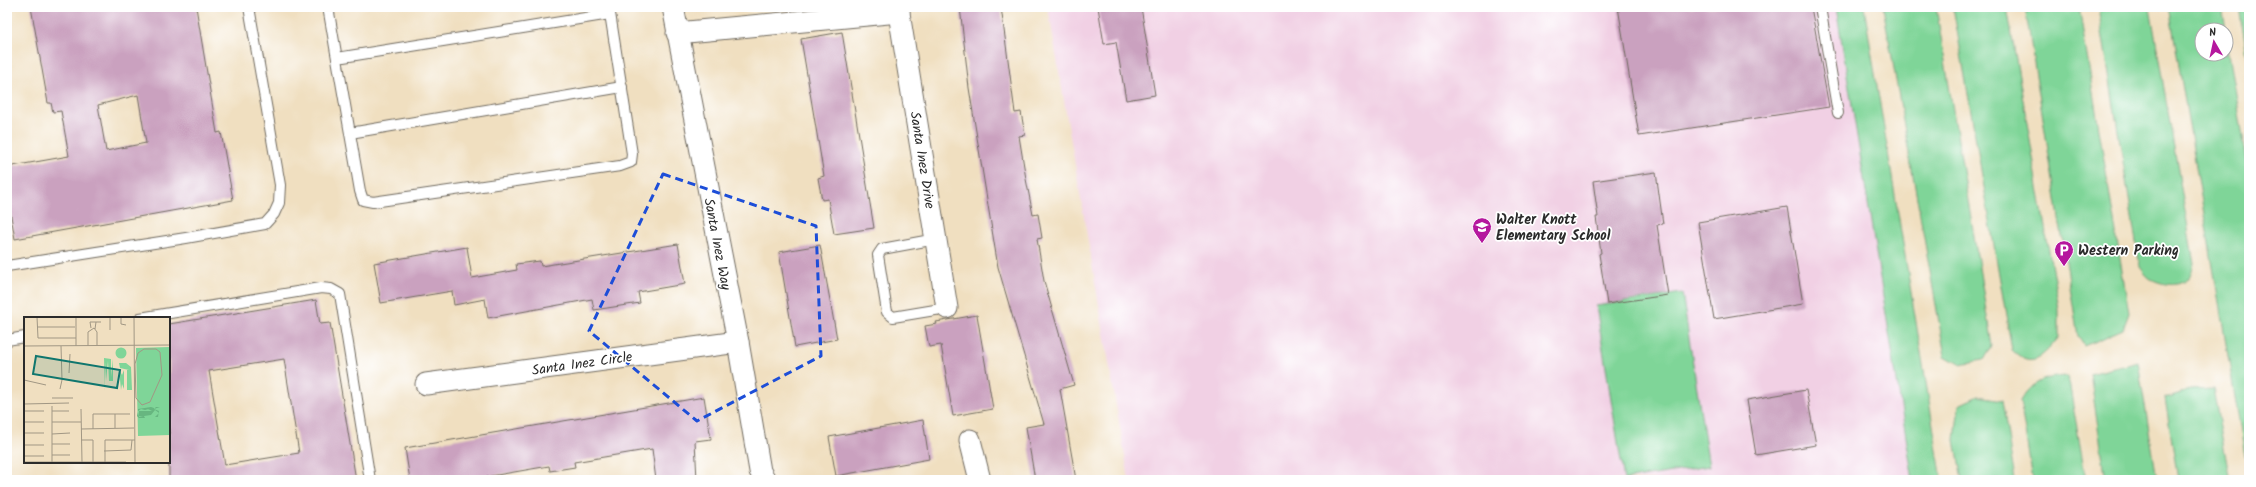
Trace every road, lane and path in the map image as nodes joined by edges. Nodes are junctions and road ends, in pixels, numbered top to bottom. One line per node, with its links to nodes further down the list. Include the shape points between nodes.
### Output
1 (249, 7): 13 (lane, via 280,184 279,202 274,214 265,224)
2 (328, 7): 8 (lane)
3 (673, 7): 7 (street, Santa Inez Way)
4 (1820, 7): 10 (lane)
5 (898, 9): 7 (street, Santa Inez Drive); 12 (street, Santa Inez Drive)
6 (610, 11): 8 (lane); 9 (lane)
7 (677, 33): 18 (street, Santa Inez Way)
8 (337, 58): 11 (lane)
9 (622, 87): 11 (lane); 11 (lane, via 632,154 631,162 620,166 373,202 363,200 360,191)
10 (1838, 113)
11 (350, 132)
12 (936, 239): 14 (street, Santa Inez Drive); 14 (lane, via 882,249 878,255 887,312 893,317)
13 (7, 266)
14 (947, 308)
15 (146, 317): 21 (lane, via 321,288 331,289 340,294)
16 (24, 337): 17 (lane)
17 (7, 340)
18 (738, 342): 19 (street, Santa Inez Circle); 22 (street, Santa Inez Way, via 760,471)
19 (426, 384)
20 (970, 440): 23 (street)
21 (370, 480)
22 (765, 480)
23 (980, 480)

